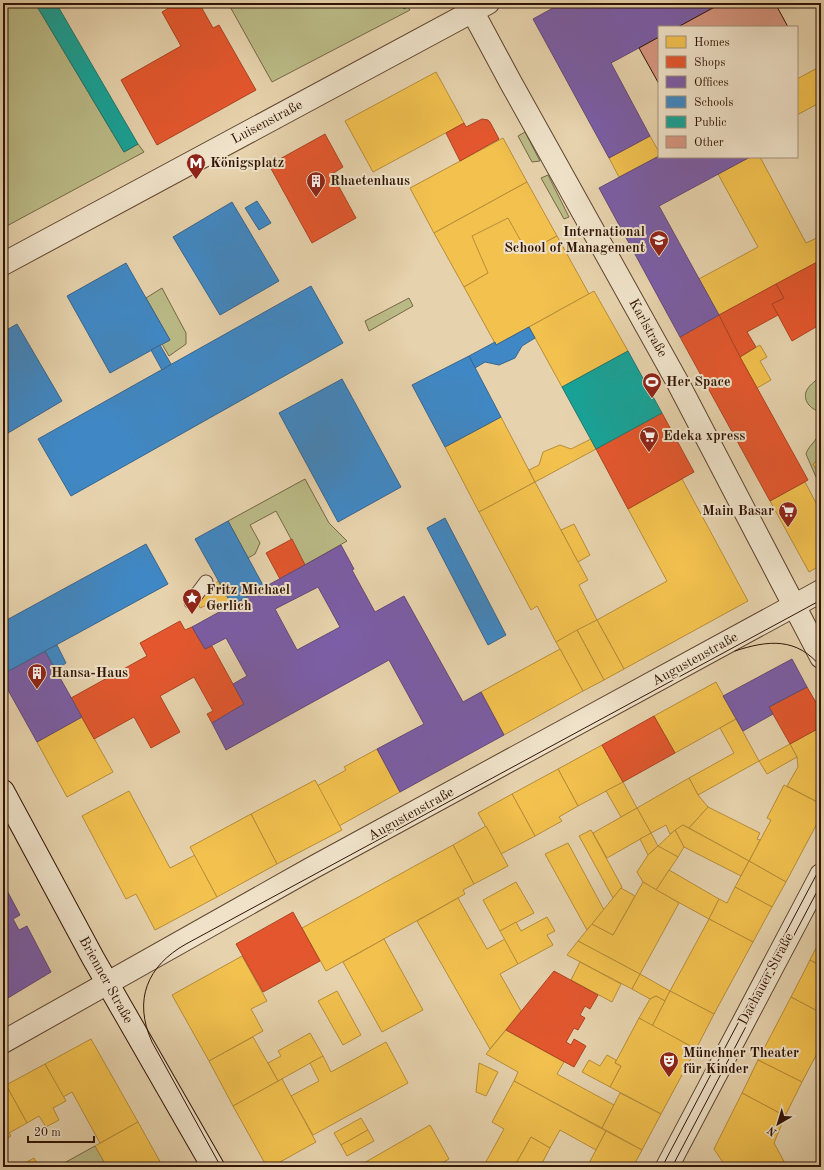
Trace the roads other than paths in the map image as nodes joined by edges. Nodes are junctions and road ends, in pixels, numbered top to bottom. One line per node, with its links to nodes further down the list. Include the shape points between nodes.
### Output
1 (477, 6): 2 (street, Luisenstraße); 6 (street, Karlstraße, via 511,83 678,383)
2 (3, 264)
3 (206, 582): 5 (lane)
4 (821, 591): 6 (street, Augustenstraße)
5 (191, 602)
6 (794, 605): 7 (street, Karlstraße); 10 (street, Augustenstraße, via 312,868)
7 (821, 657)
8 (3, 791): 10 (street, Brienner Straße)
9 (821, 875): 13 (street, Dachauer Straße)
10 (108, 983): 11 (street, Augustenstraße); 12 (street, Brienner Straße)
11 (3, 1042)
12 (213, 1167)
13 (667, 1167)

